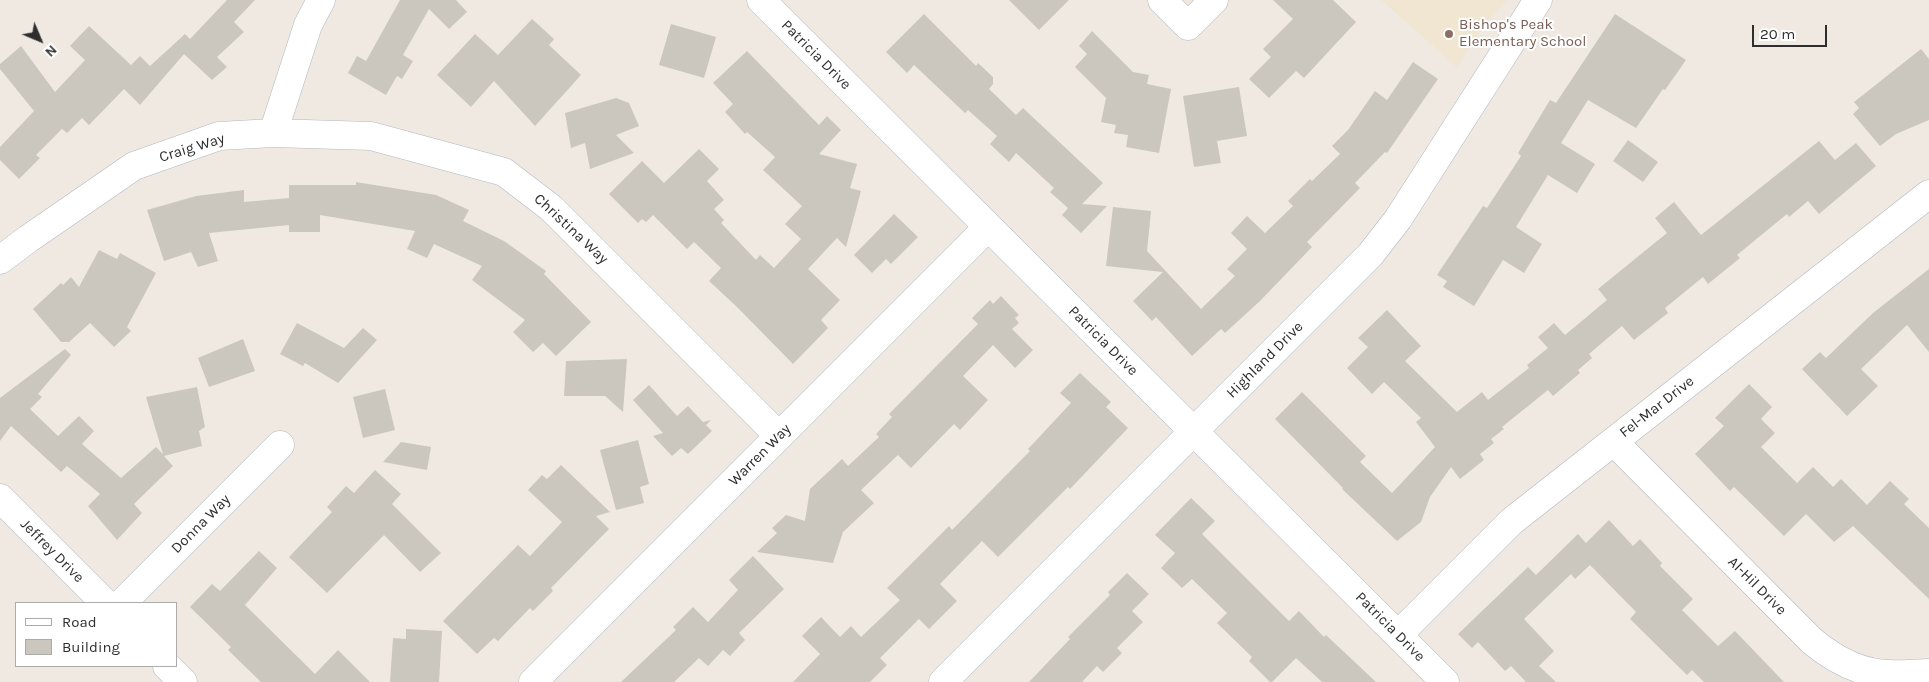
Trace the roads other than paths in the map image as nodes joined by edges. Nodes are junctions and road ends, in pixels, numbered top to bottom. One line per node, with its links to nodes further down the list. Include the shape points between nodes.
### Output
1 (321, 0): 6 (street, via 308,25)
2 (761, 0): 8 (street, Patricia Drive)
3 (1162, 0): 4 (street, via 1188,26)
4 (1214, 0)
5 (1538, 0): 10 (street, Highland Drive, via 1398,220 1370,255)
6 (273, 133): 9 (street, Craig Way, via 219,136 134,166); 11 (street, Christina Way, via 370,136 504,172 551,208)
7 (1929, 194): 12 (street, Fel-Mar Drive)
8 (988, 227): 10 (street, Patricia Drive); 11 (street, Warren Way)
9 (0, 260)
10 (1194, 431): 17 (street, Patricia Drive); 22 (street, Highland Drive)
11 (780, 436): 21 (street, Warren Way)
12 (1614, 442): 17 (street, Fel-Mar Drive, via 1512,521); 19 (street, Al-Hil Drive, via 1829,655 1868,672)
13 (280, 445): 16 (street, Donna Way)
14 (0, 498): 15 (street, Jeffrey Drive)
15 (104, 602)
16 (123, 602)
17 (1398, 635): 23 (street, Patricia Drive)
18 (168, 667): 20 (street)
19 (1920, 673): 24 (street)
20 (183, 682)
21 (533, 682)
22 (943, 682)
23 (1445, 682)
24 (1883, 682)

